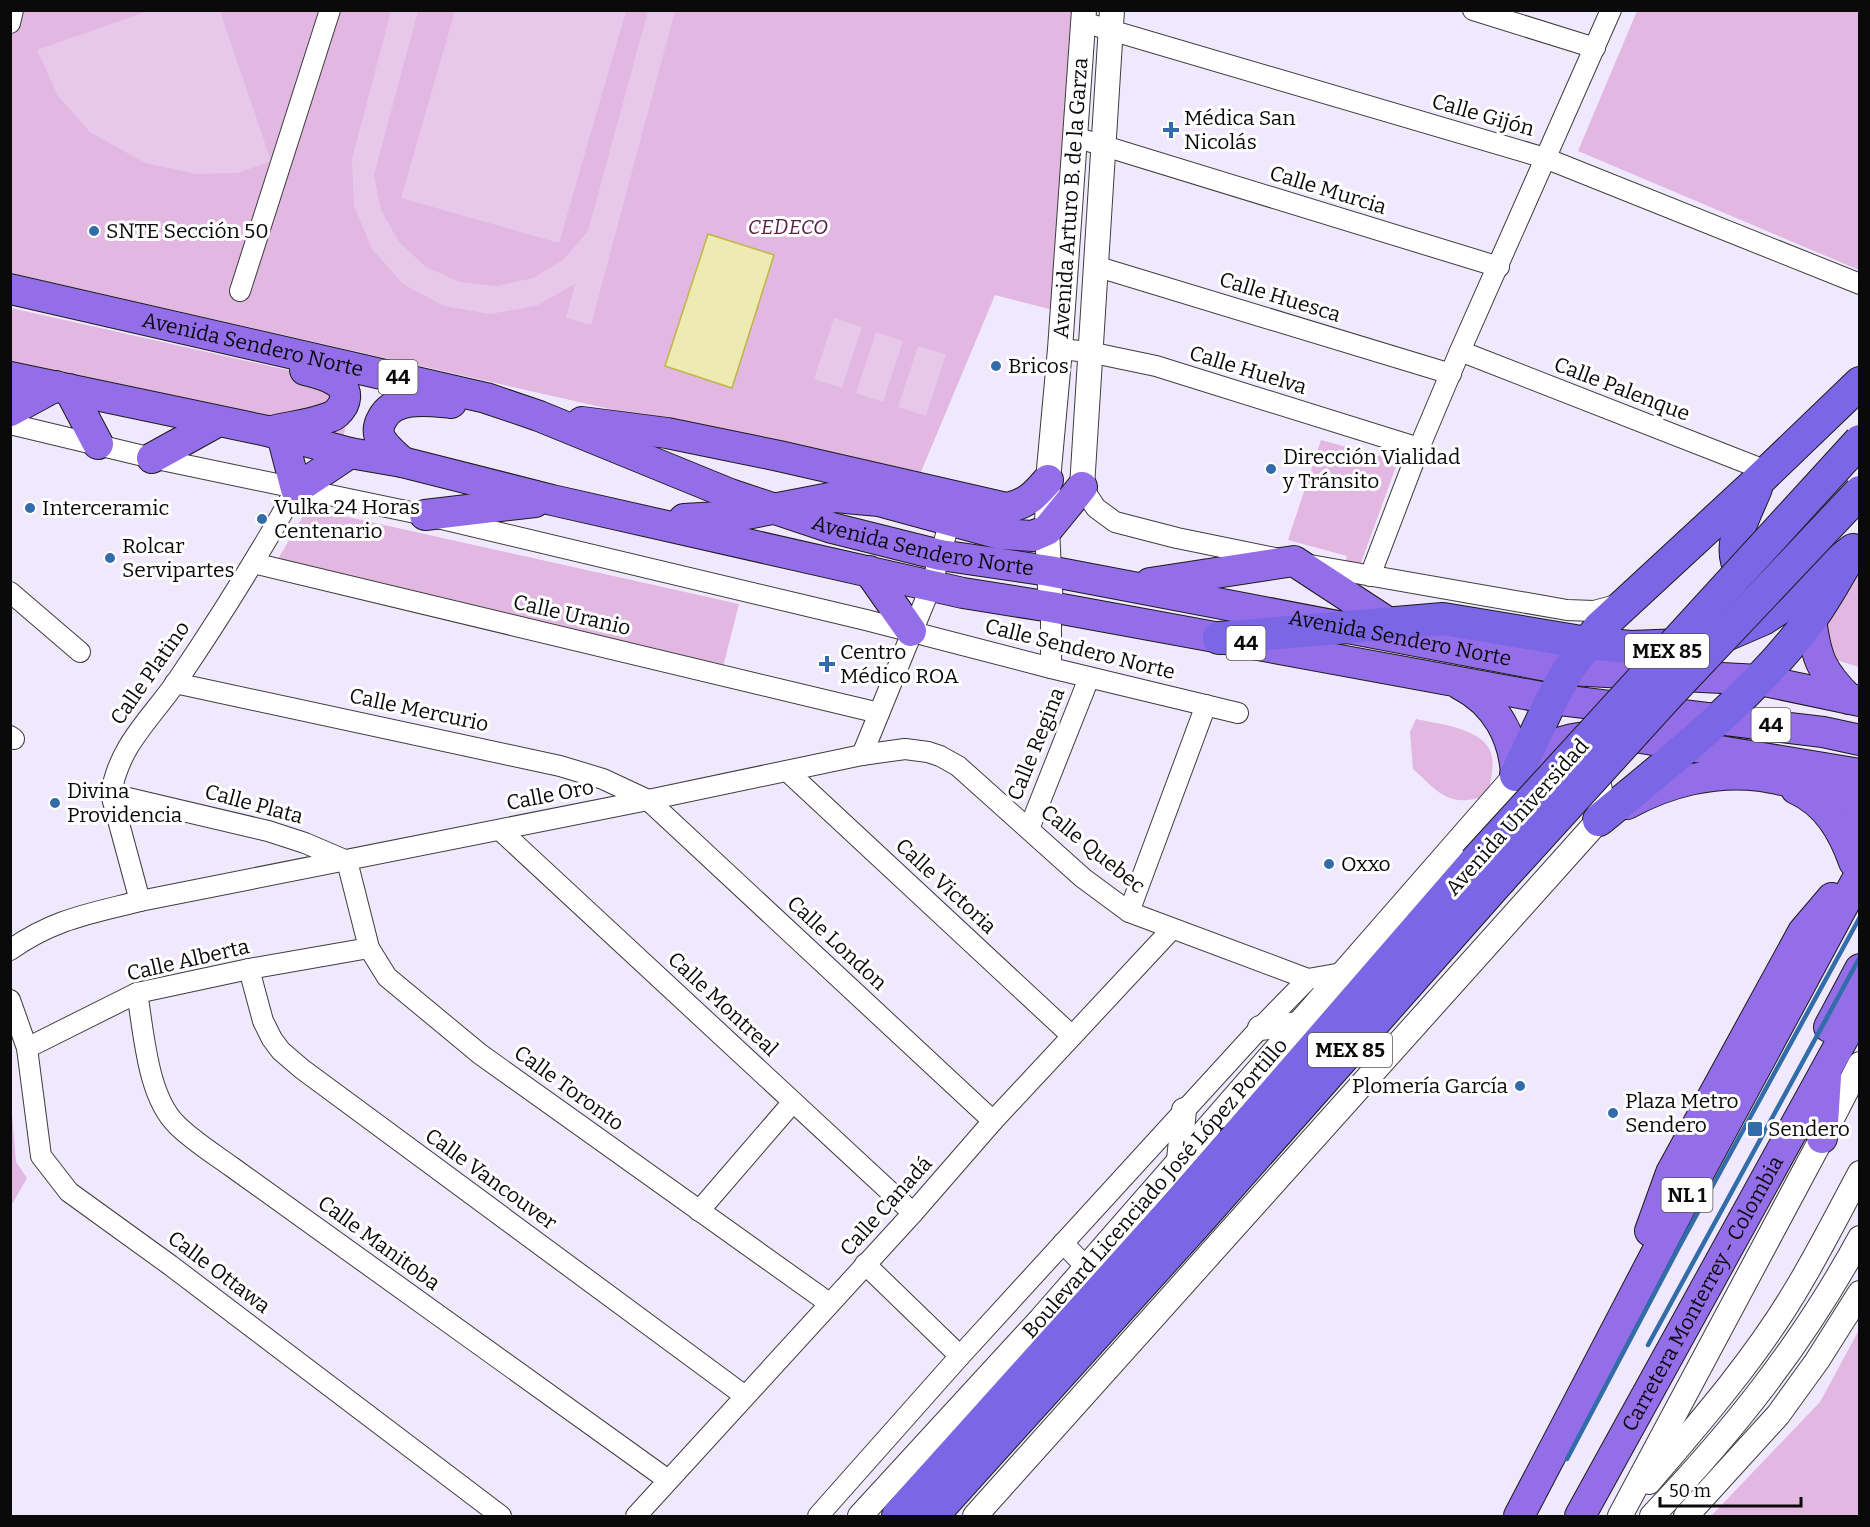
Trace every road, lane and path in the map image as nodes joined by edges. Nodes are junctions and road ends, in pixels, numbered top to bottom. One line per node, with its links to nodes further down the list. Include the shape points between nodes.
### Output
1 (13, 10): 7 (street)
2 (330, 10): 16 (street)
3 (1473, 10): 8 (street)
4 (1611, 10): 8 (street)
5 (1083, 16): 6 (street, Calle Gijón); 9 (street, Avenida Arturo B. de la Garza)
6 (1111, 20): 10 (street, Avenida Arturo B. de la Garza); 11 (street, Calle Gijón)
7 (10, 23)
8 (1595, 48): 11 (street)
9 (1075, 137): 10 (street, Calle Murcia); 18 (street, Avenida Arturo B. de la Garza)
10 (1103, 146): 12 (street, Avenida Arturo B. de la Garza); 13 (street, Calle Murcia)
11 (1545, 158): 13 (street); 14 (street, Calle Gijón)
12 (1095, 266): 20 (street, Avenida Arturo B. de la Garza); 21 (street, Calle Huesca)
13 (1499, 267): 19 (street)
14 (1860, 284)
15 (10, 289): 17 (main road, Avenida Sendero Norte / 44)
16 (240, 291)
17 (251, 343): 26 (main road, Avenida Sendero Norte / 44, via 486,398); 29 (main road, via 290,365 330,377 344,390 345,400 332,417)
18 (1060, 349): 20 (street, Calle Huelva); 37 (street, Avenida Arturo B. de la Garza)
19 (1460, 351): 21 (street); 36 (street, Calle Palenque)
20 (1089, 352): 32 (street, Calle Huelva, via 1156,366); 39 (street, Avenida Arturo B. de la Garza)
21 (1451, 374): 32 (street)
22 (10, 377): 24 (main road, Avenida Sendero Norte / 44)
23 (1860, 383): 36 (highway)
24 (63, 387): 25 (main road); 27 (main road, Avenida Sendero Norte / 44); 31 (main road)
25 (10, 411)
26 (539, 416): 35 (main road, via 441,402 394,406 383,415 378,433); 38 (main road, via 667,433 779,456); 43 (main road, Avenida Sendero Norte / 44)
27 (217, 422): 29 (main road, Avenida Sendero Norte / 44); 34 (main road)
28 (10, 424): 31 (street)
29 (274, 433): 33 (main road, Avenida Sendero Norte / 44); 40 (main road)
30 (1860, 441): 122 (highway, Avenida Universidad / MEX 85, bridge, via 1475,862)
31 (98, 444): 34 (street)
32 (1419, 448): 54 (street)
33 (350, 453): 35 (main road, Avenida Sendero Norte / 44); 40 (main road)
34 (152, 458): 40 (street)
35 (402, 462): 42 (main road, Avenida Sendero Norte / 44)
36 (1762, 476): 57 (highway, via 1735,540 1735,558 1741,573 1759,587 1781,593); 59 (highway)
37 (1048, 480): 38 (main road, via 1023,504 1007,508); 47 (street, Avenida Arturo B. de la Garza)
38 (861, 487): 43 (main road); 46 (main road, via 879,501)
39 (1082, 487): 47 (main road); 50 (street, via 1096,508 1115,522)
40 (296, 489): 44 (street); 51 (street, Calle Platino)
41 (1860, 492): 122 (highway, Avenida Universidad / MEX 85, bridge)
42 (552, 500): 44 (main road); 45 (main road, Avenida Sendero Norte / 44)
43 (773, 509): 45 (main road, via 736,516); 49 (main road, Avenida Sendero Norte / 44)
44 (425, 515): 64 (street)
45 (642, 521): 52 (main road, Avenida Sendero Norte / 44)
46 (950, 521): 47 (main road, via 1000,534 1033,536); 49 (street)
47 (1047, 530): 53 (street, Avenida Arturo B. de la Garza)
48 (1856, 546): 57 (highway); 61 (highway)
49 (940, 555): 53 (main road, Avenida Sendero Norte / 44); 55 (street)
50 (1294, 561): 54 (street); 56 (main road); 62 (main road)
51 (253, 564): 74 (street, Calle Platino); 78 (street, Calle Uranio)
52 (869, 571): 55 (main road, Avenida Sendero Norte / 44); 64 (main road)
53 (1049, 571): 56 (main road, Avenida Sendero Norte / 44); 60 (street)
54 (1370, 576): 59 (street, via 1580,612 1607,609)
55 (931, 586): 60 (main road, Avenida Sendero Norte / 44); 64 (street)
56 (1128, 586): 63 (main road, Avenida Sendero Norte / 44)
57 (1803, 589): 67 (highway, via 1763,619 1707,641 1657,647)
58 (10, 592): 68 (street)
59 (1631, 599): 67 (highway)
60 (1051, 608): 65 (main road, Avenida Sendero Norte / 44); 69 (street)
61 (1811, 619): 73 (highway); 76 (main road, via 1814,645 1823,669)
62 (1386, 623): 63 (highway); 66 (main road); 67 (highway, via 1443,619)
63 (1345, 627): 65 (highway); 66 (main road, Avenida Sendero Norte / 44)
64 (911, 631): 69 (street, Calle Sendero Norte); 78 (street)
65 (1219, 638): 72 (main road, Avenida Sendero Norte / 44)
66 (1419, 642): 70 (main road, Avenida Sendero Norte / 44)
67 (1587, 643): 70 (highway)
68 (80, 652)
69 (1051, 668): 71 (street, Calle Sendero Norte)
70 (1568, 670): 73 (main road, Avenida Sendero Norte / 44); 75 (highway)
71 (1089, 678): 77 (street, Calle Sendero Norte); 92 (street, Calle Regina)
72 (1441, 679): 75 (main road, Avenida Sendero Norte / 44); 86 (main road, via 1470,690 1494,711 1509,736)
73 (1760, 680): 76 (main road, Avenida Sendero Norte / 44); 80 (highway)
74 (175, 683): 89 (street, Calle Platino, via 121,756); 90 (street, Calle Mercurio, via 560,766 603,779)
75 (1552, 699): 80 (main road, Avenida Sendero Norte / 44); 86 (highway)
76 (1854, 700)
77 (1206, 705): 79 (street, Calle Sendero Norte); 97 (street)
78 (879, 713): 84 (street)
79 (1238, 713)
80 (1720, 718): 81 (main road, Avenida Sendero Norte / 44); 83 (highway)
81 (1822, 732): 82 (main road, Avenida Sendero Norte / 44); 88 (main road, via 1840,749)
82 (1860, 740)
83 (1688, 746): 86 (main road, via 1617,734 1576,737 1533,756); 88 (main road); 91 (highway)
84 (862, 754): 85 (street, Calle Oro); 92 (street, Calle Quebec, via 905,749 940,756 958,766)
85 (787, 771): 90 (street, Calle Oro); 110 (street, Calle Victoria)
86 (1516, 775): 91 (street, Boulevard Licenciado José López Portillo, via 1544,757 1564,754 1579,760 1589,767 1602,792); 103 (street, Boulevard Licenciado José López Portillo)
87 (1759, 776): 88 (main road); 91 (main road, via 1717,776 1658,788); 95 (main road, via 1805,793 1828,812)
88 (1858, 785): 95 (main road)
89 (111, 794): 94 (street, Calle Plata, via 268,831); 96 (street, Calle Platino)
90 (648, 800): 93 (street, Calle Oro); 117 (street, Calle London)
91 (1599, 820): 142 (street)
92 (1029, 829): 97 (street, Calle Quebec, via 1083,878)
93 (500, 830): 94 (street, Calle Oro); 115 (street, Calle Montreal)
94 (347, 861): 96 (street, Calle Oro); 99 (street, Calle Toronto)
95 (1859, 875): 143 (main road, NL 1)
96 (140, 901): 100 (street, Calle Oro, via 70,918 33,934)
97 (1129, 912): 98 (street, Calle Quebec)
98 (1172, 929): 104 (street, Calle Quebec); 110 (street, Calle Canadá)
99 (369, 948): 101 (street, Calle Alberta); 123 (street, Calle Toronto, via 387,977 438,1021)
100 (10, 950)
101 (249, 969): 105 (street, Calle Alberta); 132 (street, Calle Vancouver, via 263,1021 281,1051 302,1070)
102 (1860, 969): 121 (main road, via 1768,1144)
103 (1342, 973): 104 (street); 108 (street, Boulevard Licenciado José López Portillo)
104 (1308, 979): 109 (street)
105 (137, 993): 112 (street, Calle Alberta); 135 (street, Calle Manitoba, via 155,1090 176,1124)
106 (10, 1000): 112 (street, Calle Ottawa)
107 (1860, 1008): 114 (main road, Carretera Monterrey - Colombia / NL 1)
108 (1300, 1024): 109 (street); 119 (street, Boulevard Licenciado José López Portillo)
109 (1260, 1028): 116 (street)
110 (1072, 1036): 117 (street, Calle Canadá)
111 (1860, 1037): 114 (main road)
112 (27, 1048): 136 (street, Calle Ottawa, via 41,1156 69,1192)
113 (1860, 1064): 118 (street)
114 (1826, 1069): 118 (main road); 121 (main road, Carretera Monterrey - Colombia / NL 1)
115 (793, 1102): 123 (street); 124 (street, Calle Montreal)
116 (1184, 1110): 119 (street); 126 (street)
117 (993, 1121): 124 (street, Calle Canadá)
118 (1822, 1138): 145 (street)
119 (1179, 1160): 128 (street, Boulevard Licenciado José López Portillo)
120 (1860, 1173): 145 (street, via 1796,1291 1726,1391)
121 (1756, 1197): 144 (main road, Carretera Monterrey - Colombia / NL 1)
122 (1192, 1209): 140 (highway, Boulevard Licenciado José López Portillo / MEX 85); 141 (highway, MEX 85)
123 (699, 1210): 130 (street, Calle Toronto)
124 (913, 1213): 127 (street, Calle Canadá)
125 (1860, 1238): 146 (street, via 1807,1327 1764,1388)
126 (1063, 1243): 128 (street); 131 (street)
127 (865, 1264): 130 (street, Calle Canadá); 131 (street)
128 (1086, 1267): 134 (street, Boulevard Licenciado José López Portillo)
129 (1860, 1293): 147 (street, via 1778,1414)
130 (829, 1303): 132 (street, Calle Canadá)
131 (960, 1356): 133 (street)
132 (745, 1396): 135 (street, Calle Canadá)
133 (897, 1427): 134 (street); 138 (street)
134 (920, 1451): 139 (street, Boulevard Licenciado José López Portillo)
135 (668, 1480): 137 (street, Calle Canadá)
136 (501, 1516)
137 (636, 1516)
138 (818, 1516)
139 (860, 1516)
140 (898, 1516)
141 (932, 1516)
142 (975, 1516)
143 (1519, 1516)
144 (1580, 1516)
145 (1620, 1516)
146 (1652, 1516)
147 (1686, 1516)

